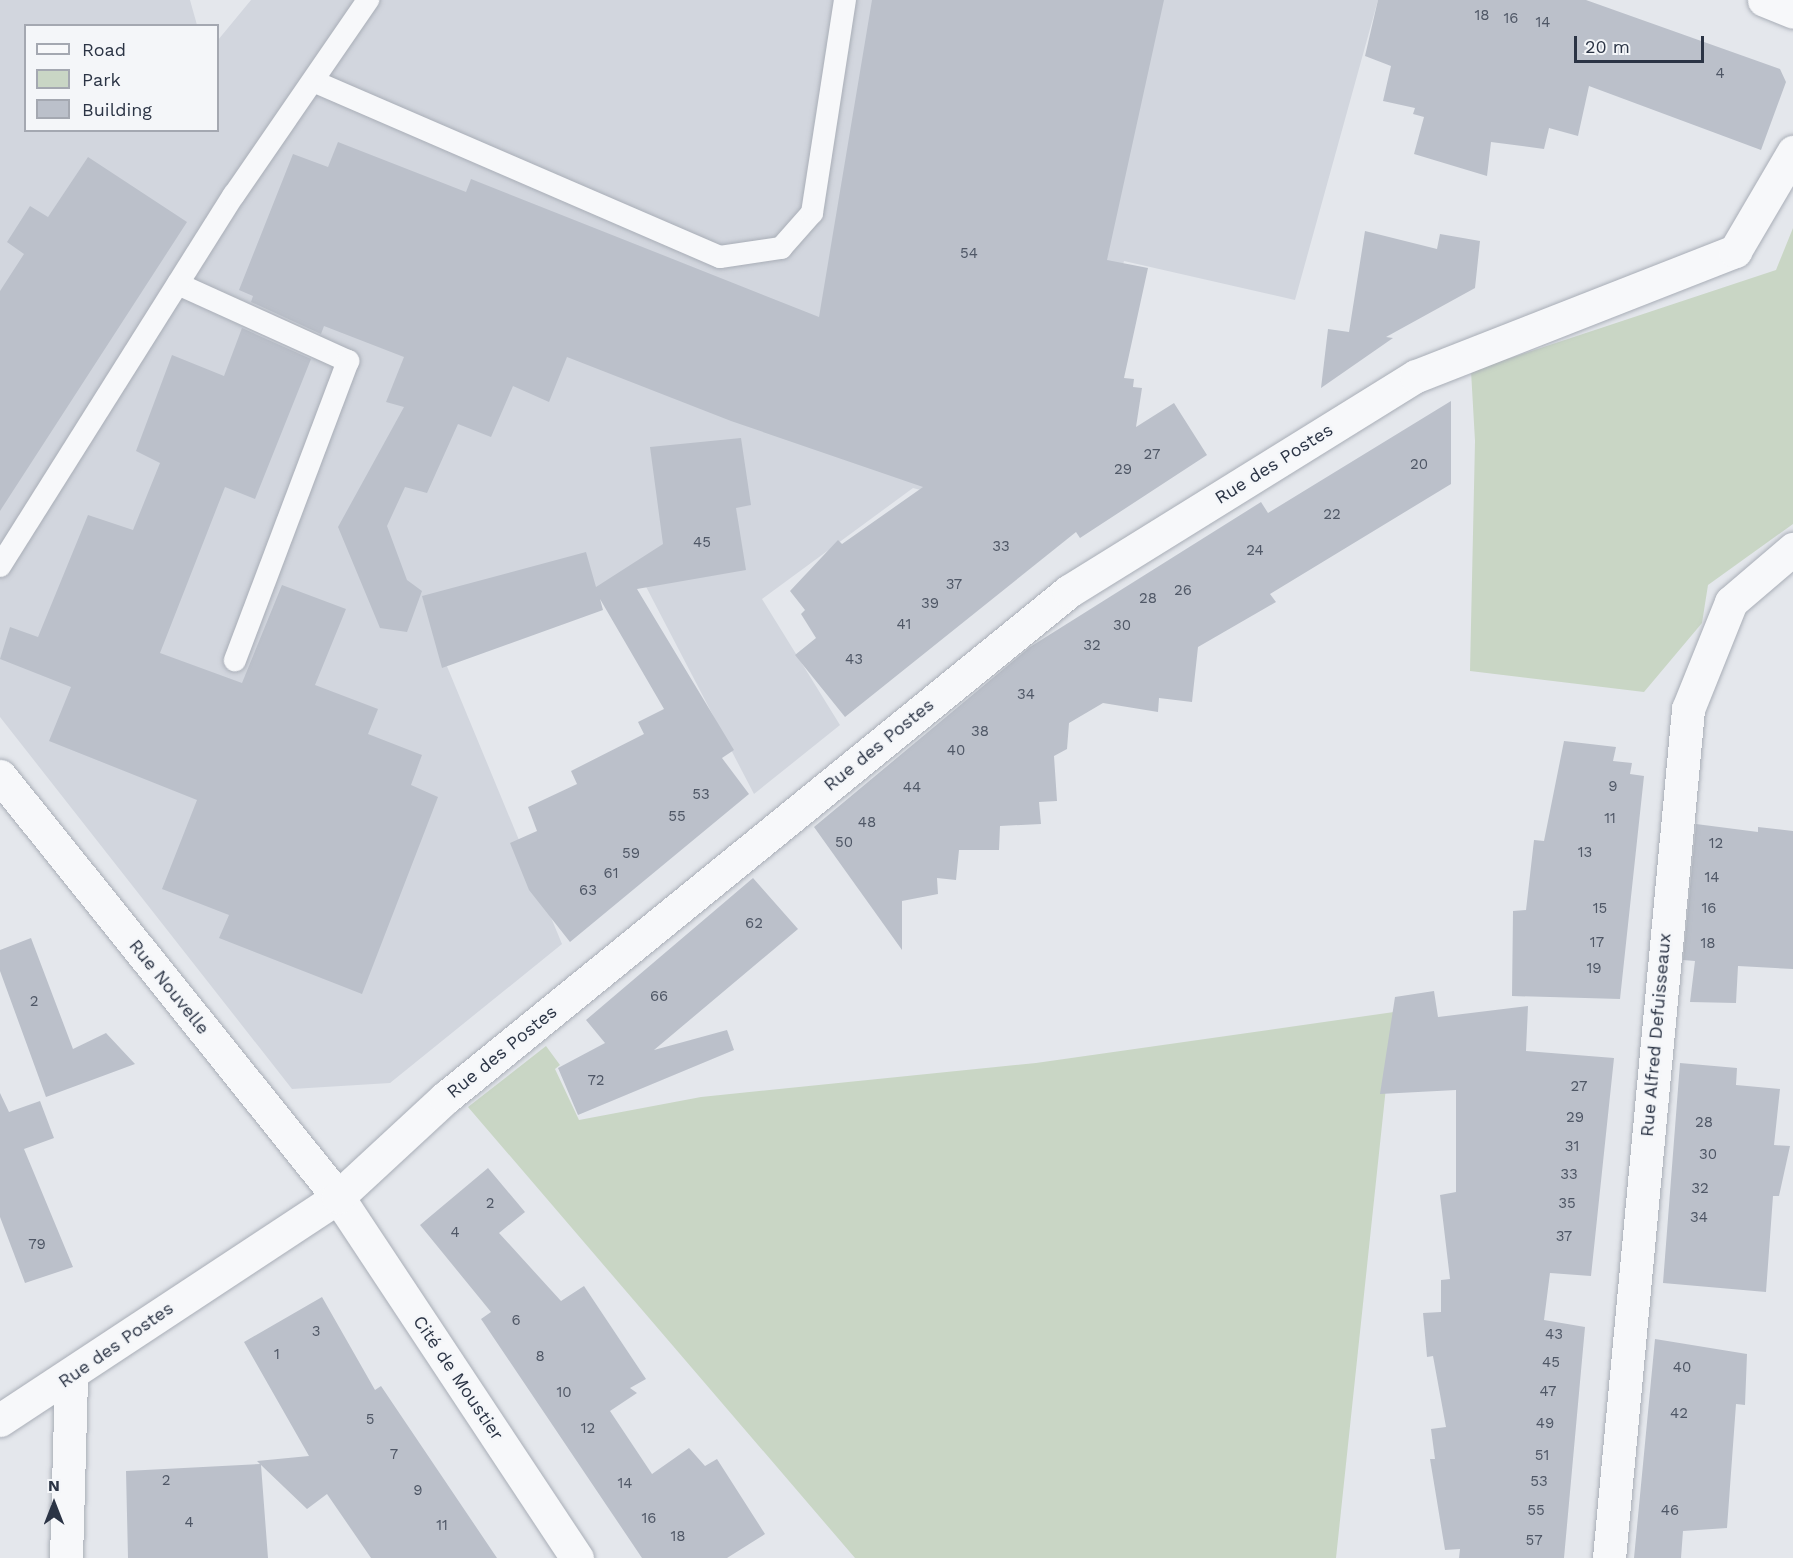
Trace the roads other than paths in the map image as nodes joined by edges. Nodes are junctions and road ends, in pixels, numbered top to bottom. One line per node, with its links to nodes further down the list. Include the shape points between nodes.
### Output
1 (368, 0): 5 (lane)
2 (845, 0): 5 (lane, via 812,213 781,248 720,257)
3 (1764, 0): 4 (street)
4 (1793, 12)
5 (313, 81): 7 (lane)
6 (1793, 152): 12 (street, Rue des Postes, via 1735,251 1416,376 1069,591 445,1098)
7 (178, 284): 9 (lane); 10 (lane, via 348,361)
8 (1793, 549): 17 (street, Rue Alfred Defuisseaux, via 1731,602 1688,709)
9 (0, 566)
10 (235, 660)
11 (0, 776): 12 (street, Rue Nouvelle)
12 (338, 1197): 13 (street, Rue des Postes); 16 (street, Cité de Moustier)
13 (71, 1377): 14 (street, Rue des Postes); 15 (street)
14 (0, 1420)
15 (66, 1558)
16 (577, 1558)
17 (1609, 1558)

